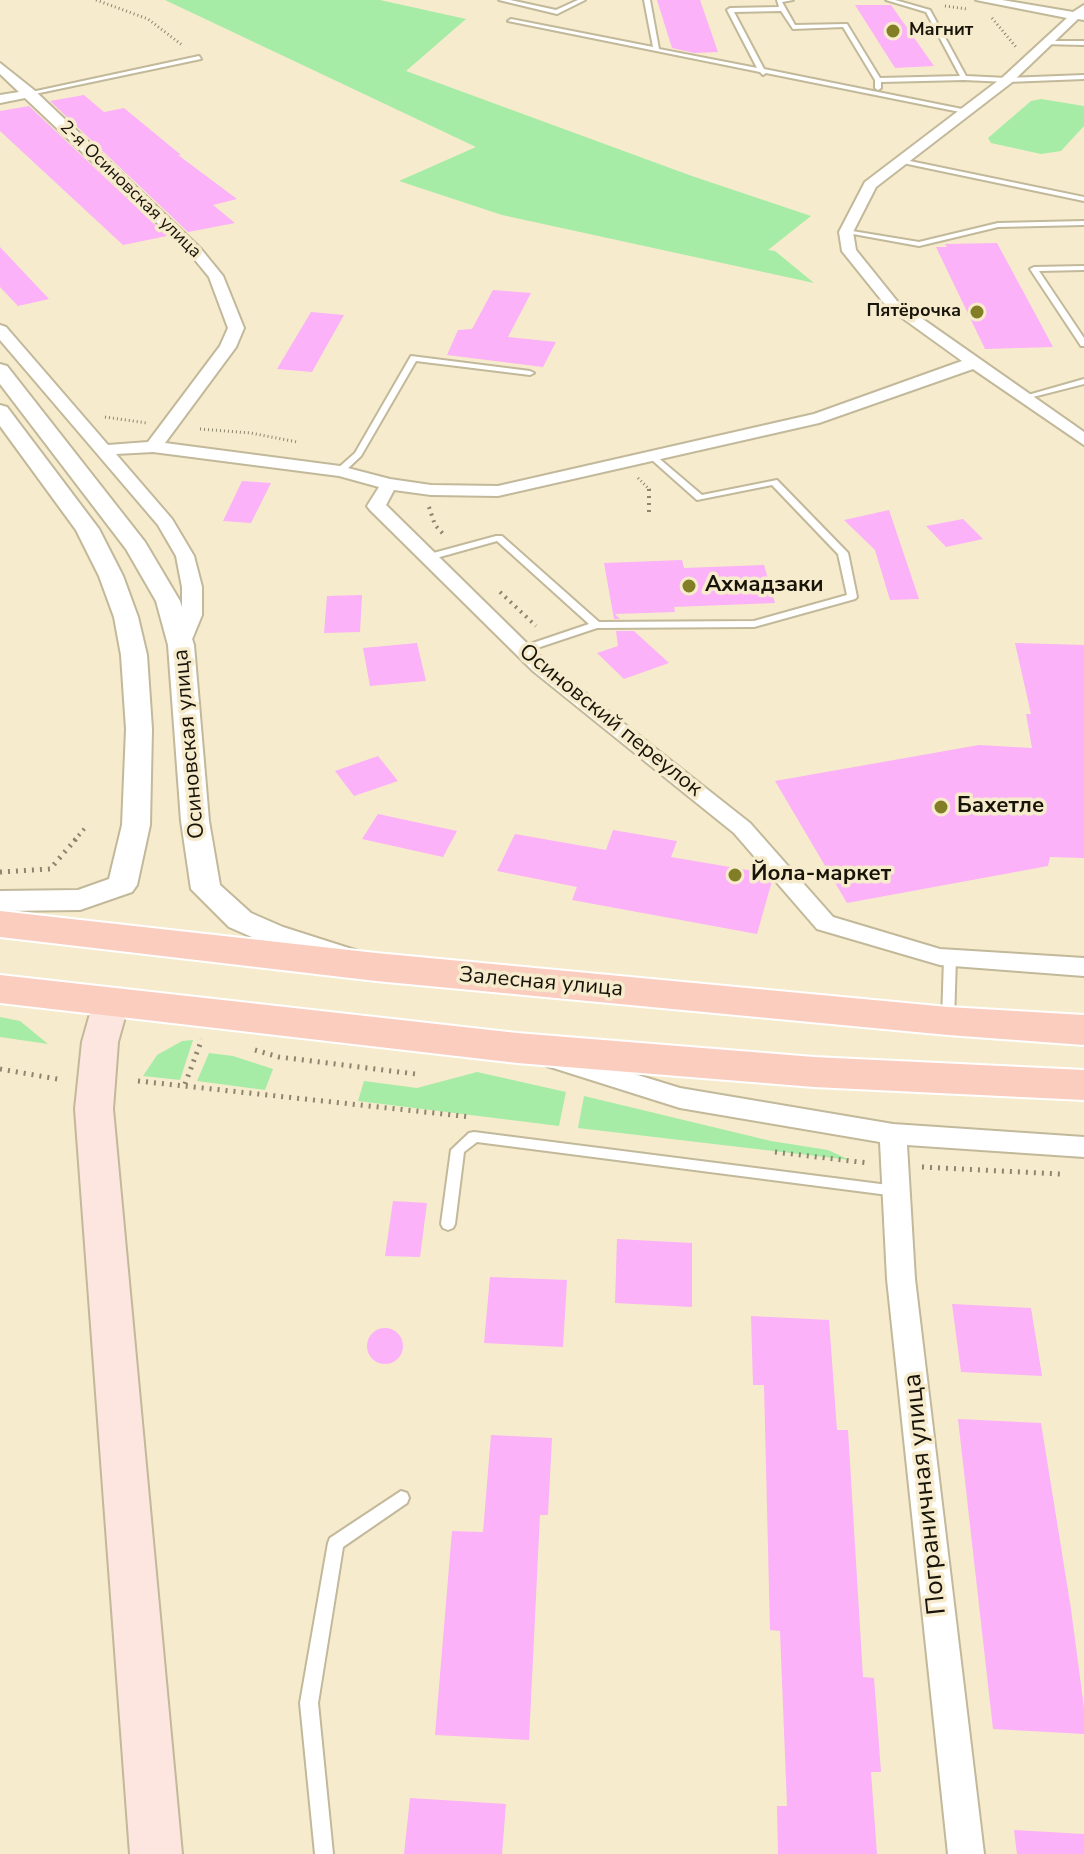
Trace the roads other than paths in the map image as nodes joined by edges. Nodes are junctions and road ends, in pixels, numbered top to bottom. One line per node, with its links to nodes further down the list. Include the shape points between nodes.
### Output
1 (502, 0): 2 (lane, via 557,12)
2 (582, 0)
3 (647, 0): 12 (lane)
4 (790, 0): 7 (lane, via 779,1)
5 (889, 0): 17 (lane, via 928,11)
6 (982, 0): 8 (street)
7 (783, 9): 15 (lane, via 730,10); 18 (lane, via 793,27 845,25)
8 (1081, 13): 10 (street)
9 (511, 21): 12 (lane)
10 (1044, 43): 11 (lane); 19 (street)
11 (1084, 43)
12 (657, 51): 15 (lane)
13 (199, 58): 20 (lane)
14 (0, 67): 20 (street, 2-я Осиновская улица)
15 (763, 73): 21 (lane)
16 (1084, 77): 19 (lane)
17 (964, 78): 18 (lane); 19 (lane)
18 (878, 80): 21 (lane)
19 (1007, 80): 23 (street)
20 (30, 93): 22 (street); 38 (street, 2-я Осиновская улица, via 196,252 216,276 236,328 228,347)
21 (878, 95): 23 (lane)
22 (0, 99)
23 (965, 111): 24 (street)
24 (900, 161): 25 (lane); 27 (street, via 870,185)
25 (1084, 199)
26 (1084, 223): 27 (lane, via 998,225 919,244)
27 (846, 232): 31 (street, via 849,251 892,304)
28 (1084, 268): 30 (lane, via 1034,269)
29 (0, 330): 39 (street)
30 (1084, 344)
31 (973, 363): 35 (street); 40 (street, via 819,418)
32 (0, 370): 45 (street, Осиновская улица, via 137,547 168,601)
33 (530, 373): 41 (lane, via 414,358 358,454)
34 (1084, 381): 35 (lane)
35 (1025, 397): 37 (street)
36 (0, 411): 47 (street, via 87,529 111,576 134,655 139,729 136,825 122,885 80,900)
37 (1084, 440)
38 (153, 447): 39 (street); 41 (street)
39 (105, 450): 45 (street, via 166,523 185,556 192,615)
40 (655, 458): 42 (street, via 498,491); 44 (lane, via 700,498 774,482 843,553 852,597 754,624)
41 (340, 471): 42 (street)
42 (389, 484): 43 (street, Осиновский переулок, via 376,506)
43 (429, 557): 44 (lane, via 499,538); 46 (street, Осиновский переулок)
44 (596, 625): 46 (lane)
45 (181, 645): 50 (street, Осиновская улица, via 195,821 206,889 240,920)
46 (522, 650): 49 (street, Осиновский переулок, via 742,828 825,923)
47 (0, 901)
48 (0, 924): 50 (main road, Залесная улица)
49 (950, 958): 51 (street); 54 (lane)
50 (376, 967): 54 (main road, Залесная улица)
51 (1084, 967)
52 (0, 989): 53 (main road)
53 (111, 1003): 56 (main road); 63 (main road, via 100,1042 94,1109)
54 (948, 1021): 55 (main road, Залесная улица)
55 (1084, 1030)
56 (517, 1048): 57 (main road, via 814,1072); 58 (street, via 680,1098)
57 (1084, 1085)
58 (893, 1134): 59 (street); 60 (street, Пограничная улица)
59 (1084, 1147)
60 (897, 1191): 61 (lane, via 474,1137 458,1150); 65 (street, Пограничная улица, via 901,1279)
61 (448, 1224)
62 (401, 1498): 64 (lane, via 336,1543 309,1703)
63 (156, 1854)
64 (324, 1854)
65 (966, 1854)

